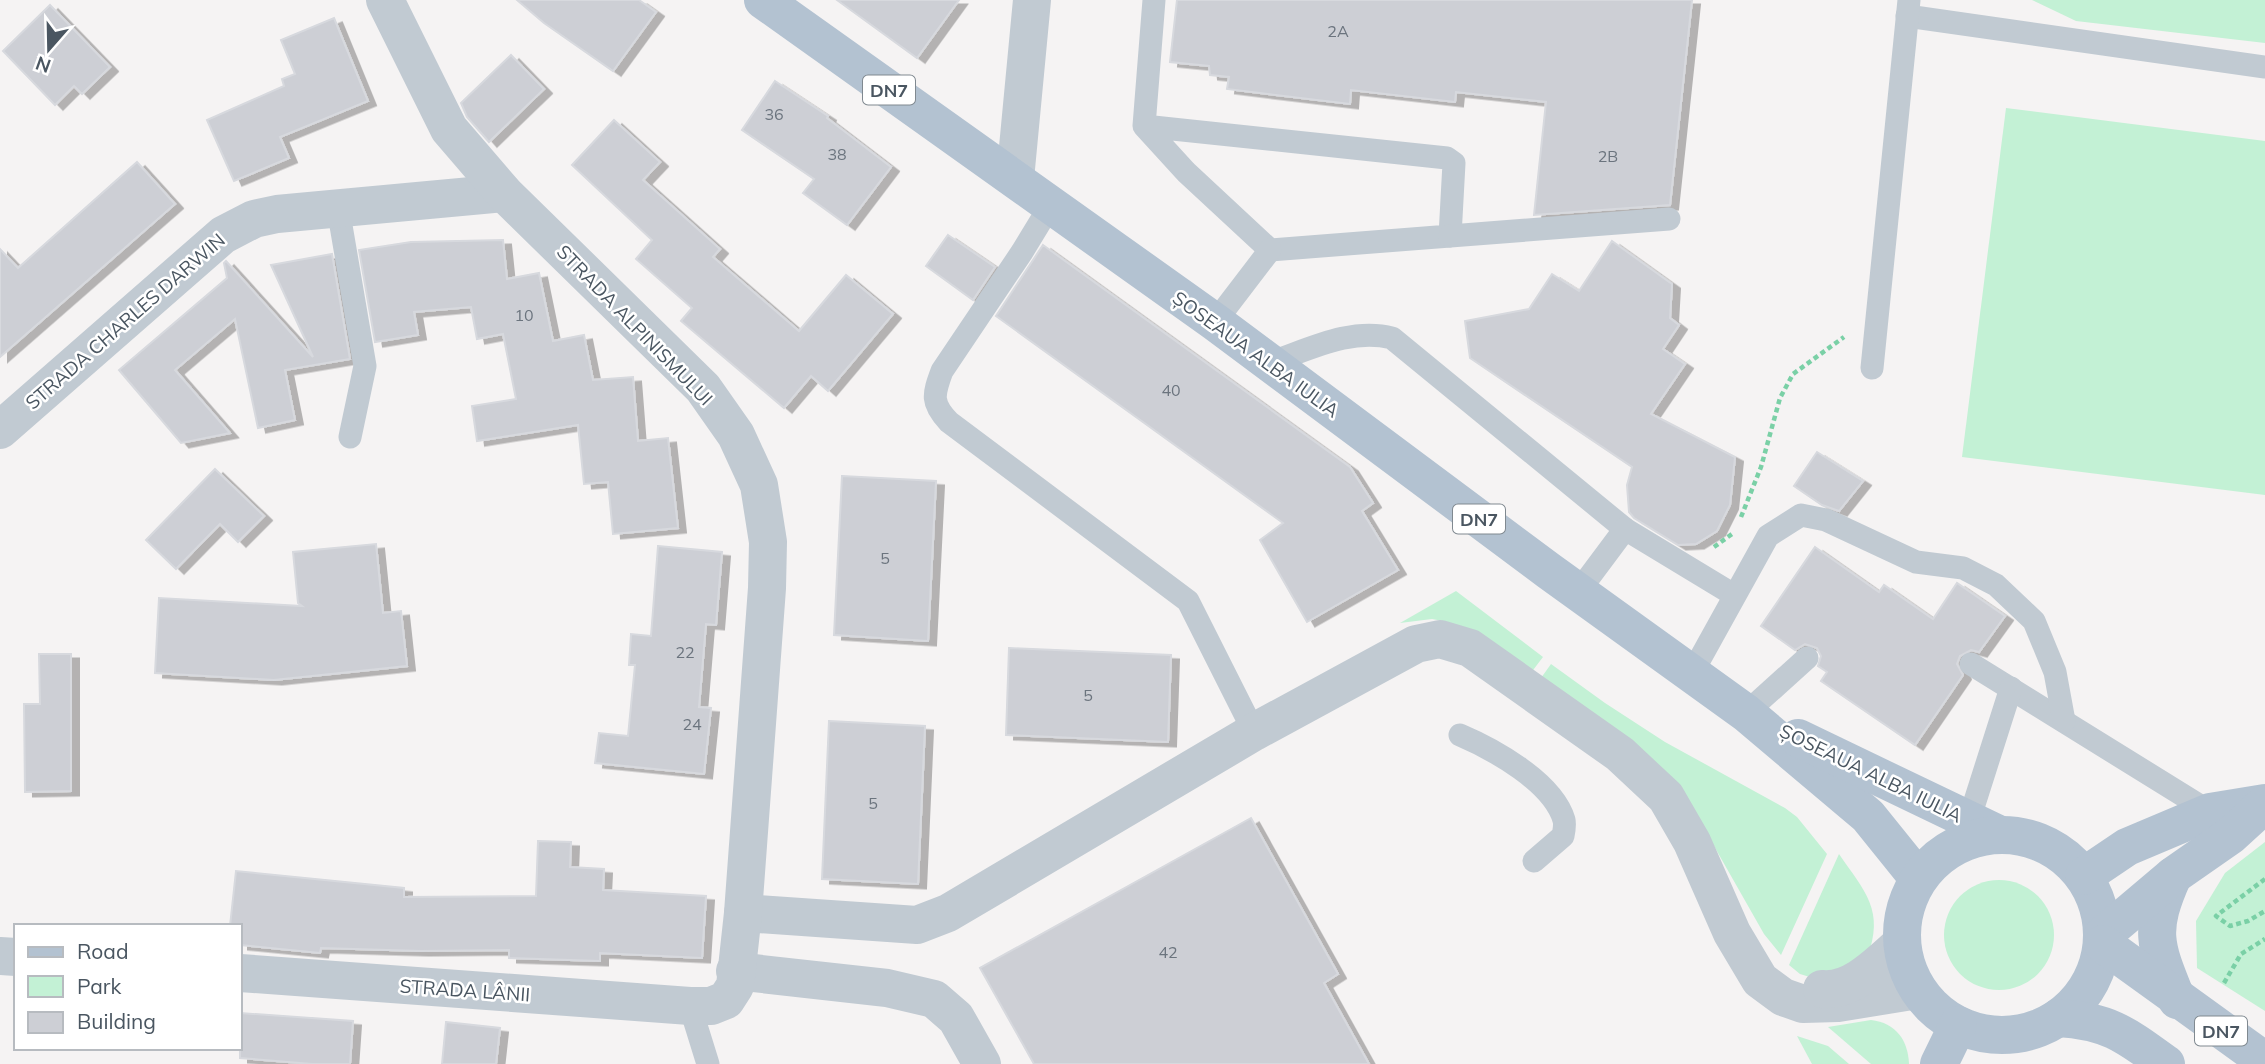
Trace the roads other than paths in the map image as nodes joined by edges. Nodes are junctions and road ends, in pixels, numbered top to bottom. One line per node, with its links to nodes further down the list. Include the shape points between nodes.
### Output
1 (386, 0): 9 (street, STRADA ALPINISMULUI, via 449,129)
2 (763, 0): 8 (main road, ȘOSEAUA ALBA IULIA / DN7)
3 (1032, 0): 8 (street)
4 (1154, 0): 7 (lane)
5 (1908, 8): 6 (lane); 17 (lane)
6 (2265, 67)
7 (1144, 126): 13 (lane, via 1447,158 1454,163); 14 (lane)
8 (1016, 179): 10 (main road, ȘOSEAUA ALBA IULIA / DN7)
9 (505, 192): 11 (street, STRADA CHARLES DARWIN); 37 (street, STRADA ALPINISMULUI, via 703,388 736,435 759,485 768,542 767,588)
10 (1050, 206): 15 (main road, ȘOSEAUA ALBA IULIA / DN7); 29 (lane, via 942,371 935,391 937,409 1188,601)
11 (338, 208): 18 (street, STRADA CHARLES DARWIN, via 277,214 236,226); 19 (lane, via 365,366)
12 (1669, 219): 13 (lane)
13 (1450, 236): 14 (lane)
14 (1270, 250): 15 (lane)
15 (1215, 322): 16 (main road, ȘOSEAUA ALBA IULIA / DN7)
16 (1269, 363): 20 (lane, via 1349,336 1392,338); 21 (main road, ȘOSEAUA ALBA IULIA / DN7)
17 (1872, 368)
18 (0, 430)
19 (350, 437)
20 (1625, 528): 21 (lane); 22 (lane)
21 (1578, 592): 25 (main road, ȘOSEAUA ALBA IULIA / DN7)
22 (1734, 595): 25 (lane); 28 (lane, via 1768,536 1801,515 1826,520 1916,562 1963,568 1996,585 2034,621 2055,672)
23 (1807, 658): 27 (lane)
24 (1971, 664): 26 (lane)
25 (1691, 675): 27 (main road, ȘOSEAUA ALBA IULIA / DN7)
26 (2011, 688): 28 (lane); 32 (lane)
27 (1746, 713): 32 (main road, ȘOSEAUA ALBA IULIA / DN7); 36 (main road, ȘOSEAUA ALBA IULIA / DN7, via 1868,816)
28 (2064, 721): 31 (lane)
29 (1254, 732): 37 (street, via 948,913 916,925); 38 (street, via 1416,644 1440,639 1470,648 1620,754 1666,797 1692,842)
30 (1460, 735): 33 (lane, via 1489,747 1527,774 1555,802 1564,821 1563,836)
31 (2210, 812): 34 (main road, via 2265,803 2230,836); 35 (main road, via 2127,847)
32 (1983, 827): 35 (main road, DN7, via 2038,841 2064,855); 36 (main road, DN7)
33 (1534, 861)
34 (2174, 875): 39 (main road); 44 (main road, via 2156,923 2159,954)
35 (2084, 876): 39 (main road, DN7, via 2098,904)
36 (1918, 878): 40 (main road, DN7, via 1907,900)
37 (743, 913): 42 (street, STRADA ALPINISMULUI)
38 (1732, 933): 40 (street, via 1789,979 1826,989 1860,978); 43 (street, via 1760,980 1783,997 1803,1004)
39 (2103, 940): 44 (main road, DN7); 46 (main road, DN7, via 2096,973 2080,999)
40 (1902, 943): 43 (main road, DN7)
41 (242, 973): 45 (street, STRADA LÂNII)
42 (735, 978): 45 (street, STRADA LÂNII, via 726,1000); 50 (street, via 887,988 934,999 956,1018)
43 (1918, 990): 47 (main road, DN7, via 1935,1010)
44 (2177, 1000): 49 (main road, DN7)
45 (690, 1006): 48 (lane)
46 (2058, 1018): 47 (main road, DN7, via 2035,1030 2009,1035); 52 (main road, DN7, via 2082,1019 2119,1030)
47 (1958, 1025): 51 (main road)
48 (702, 1059)
49 (2265, 1062)
50 (982, 1064)
51 (1939, 1064)
52 (2166, 1064)

